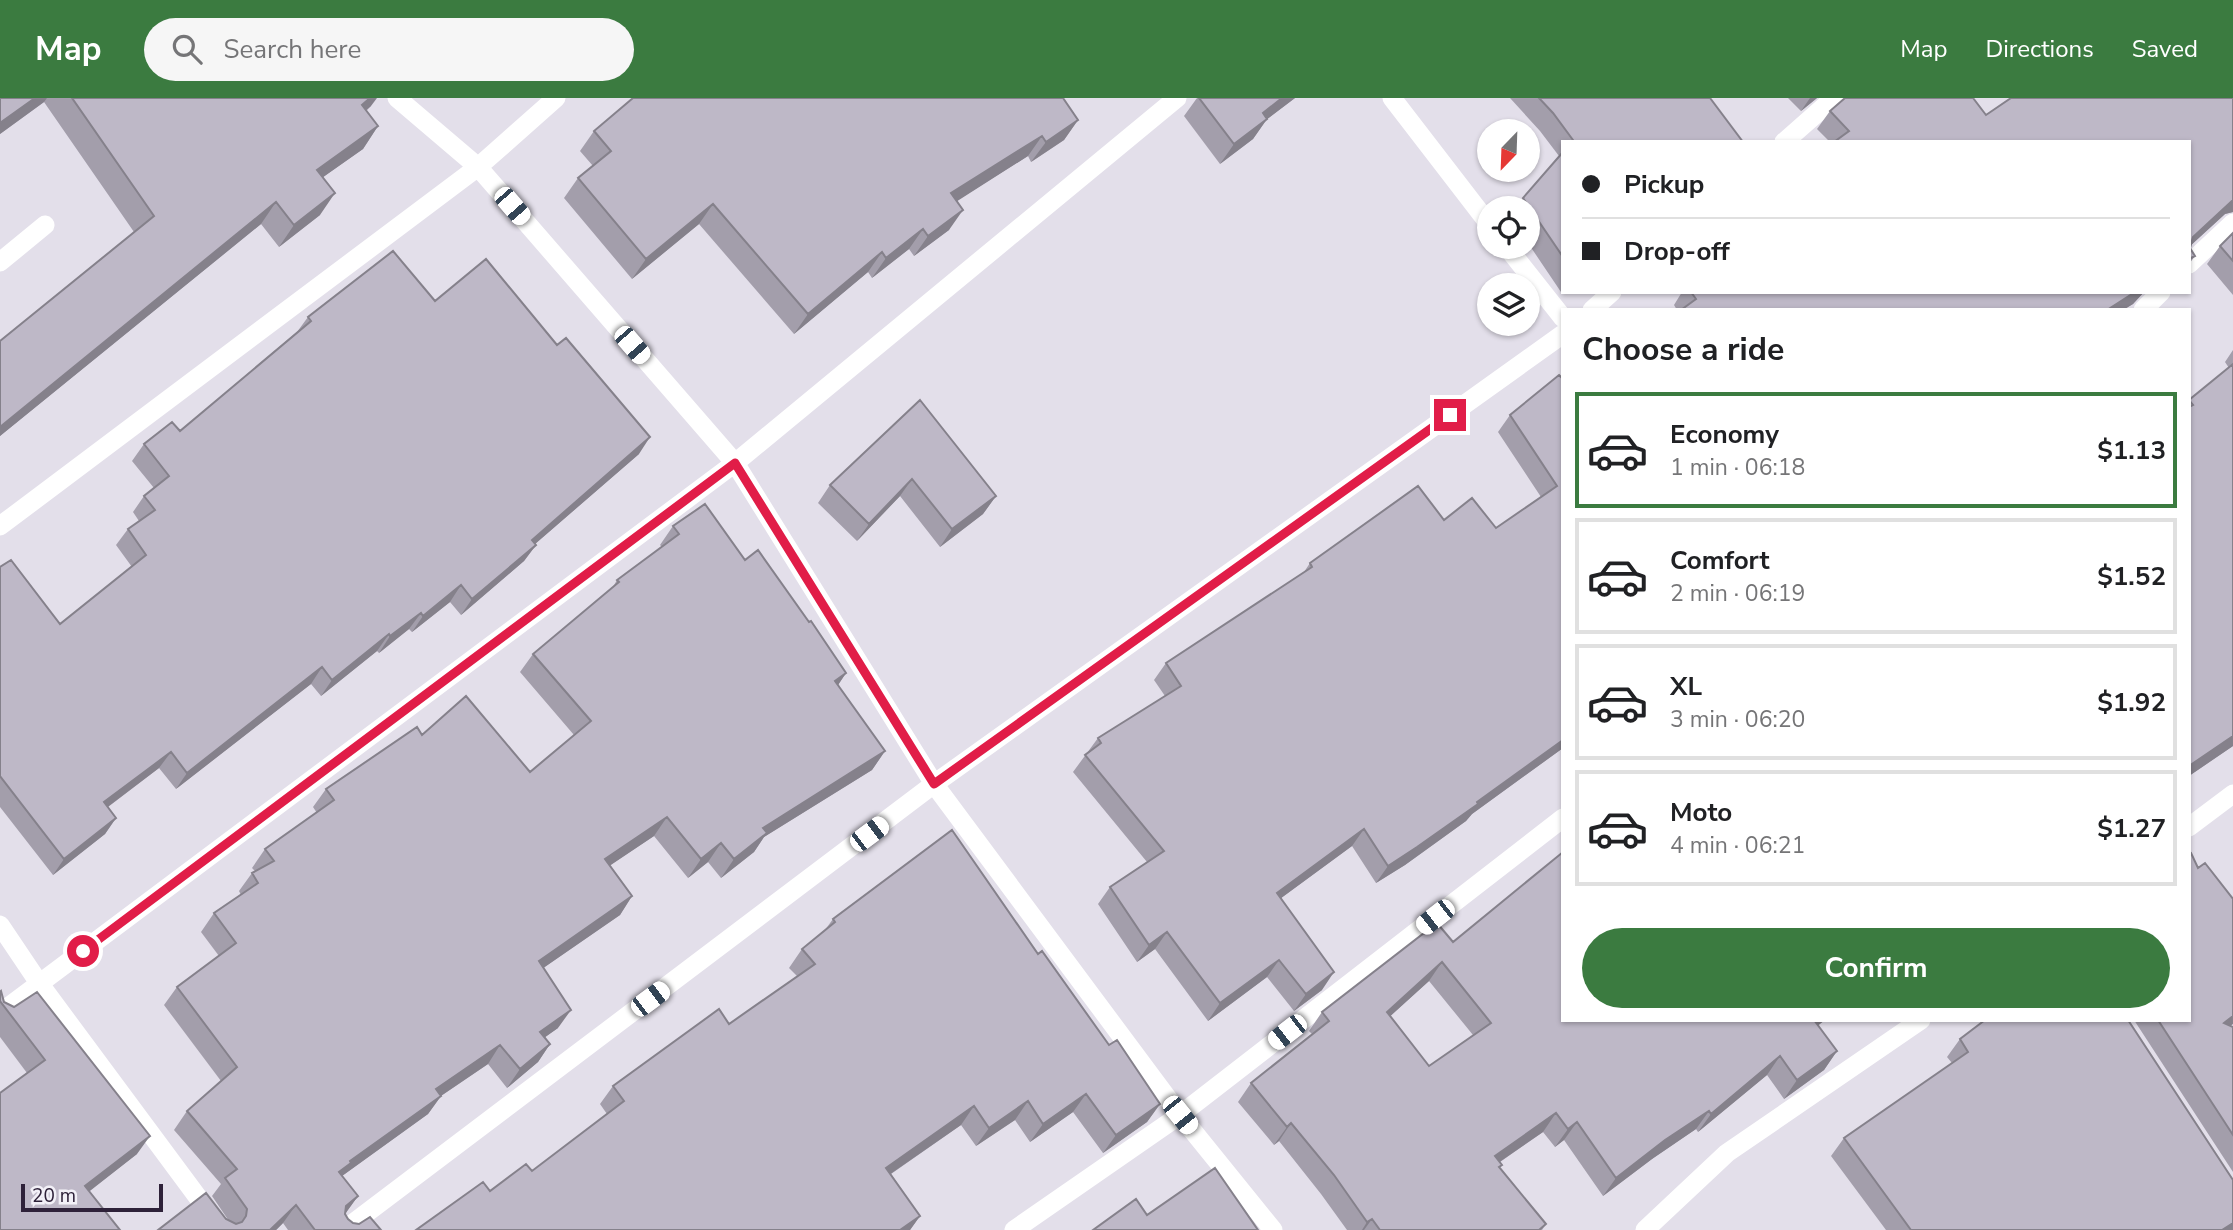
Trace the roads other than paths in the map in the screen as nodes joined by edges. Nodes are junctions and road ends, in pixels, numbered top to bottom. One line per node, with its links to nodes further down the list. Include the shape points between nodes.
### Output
1 (397, 98): 7 (street)
2 (556, 98): 7 (street)
3 (1177, 98): 20 (street)
4 (1392, 98): 8 (street)
5 (1834, 98): 6 (street)
6 (1786, 140)
7 (478, 167): 20 (street); 21 (street)
8 (1477, 208)
9 (2233, 223): 13 (street)
10 (45, 226): 12 (street)
11 (1516, 259): 18 (street)
12 (0, 262)
13 (2191, 262)
14 (1610, 294): 16 (street)
15 (2159, 294): 17 (street)
16 (1594, 308)
17 (2145, 308)
18 (1561, 315)
19 (1561, 335): 22 (street)
20 (735, 463): 22 (street); 27 (street)
21 (0, 526)
22 (934, 784): 30 (street); 32 (street)
23 (2233, 794): 25 (street)
24 (1561, 820): 30 (street)
25 (2191, 826)
26 (0, 925): 27 (street)
27 (39, 983): 28 (street); 31 (street)
28 (0, 1013)
29 (1918, 1022): 35 (street, via 1727,1153)
30 (1180, 1115): 33 (street); 34 (street)
31 (222, 1230)
32 (344, 1230)
33 (1014, 1230)
34 (1273, 1230)
35 (1645, 1230)

